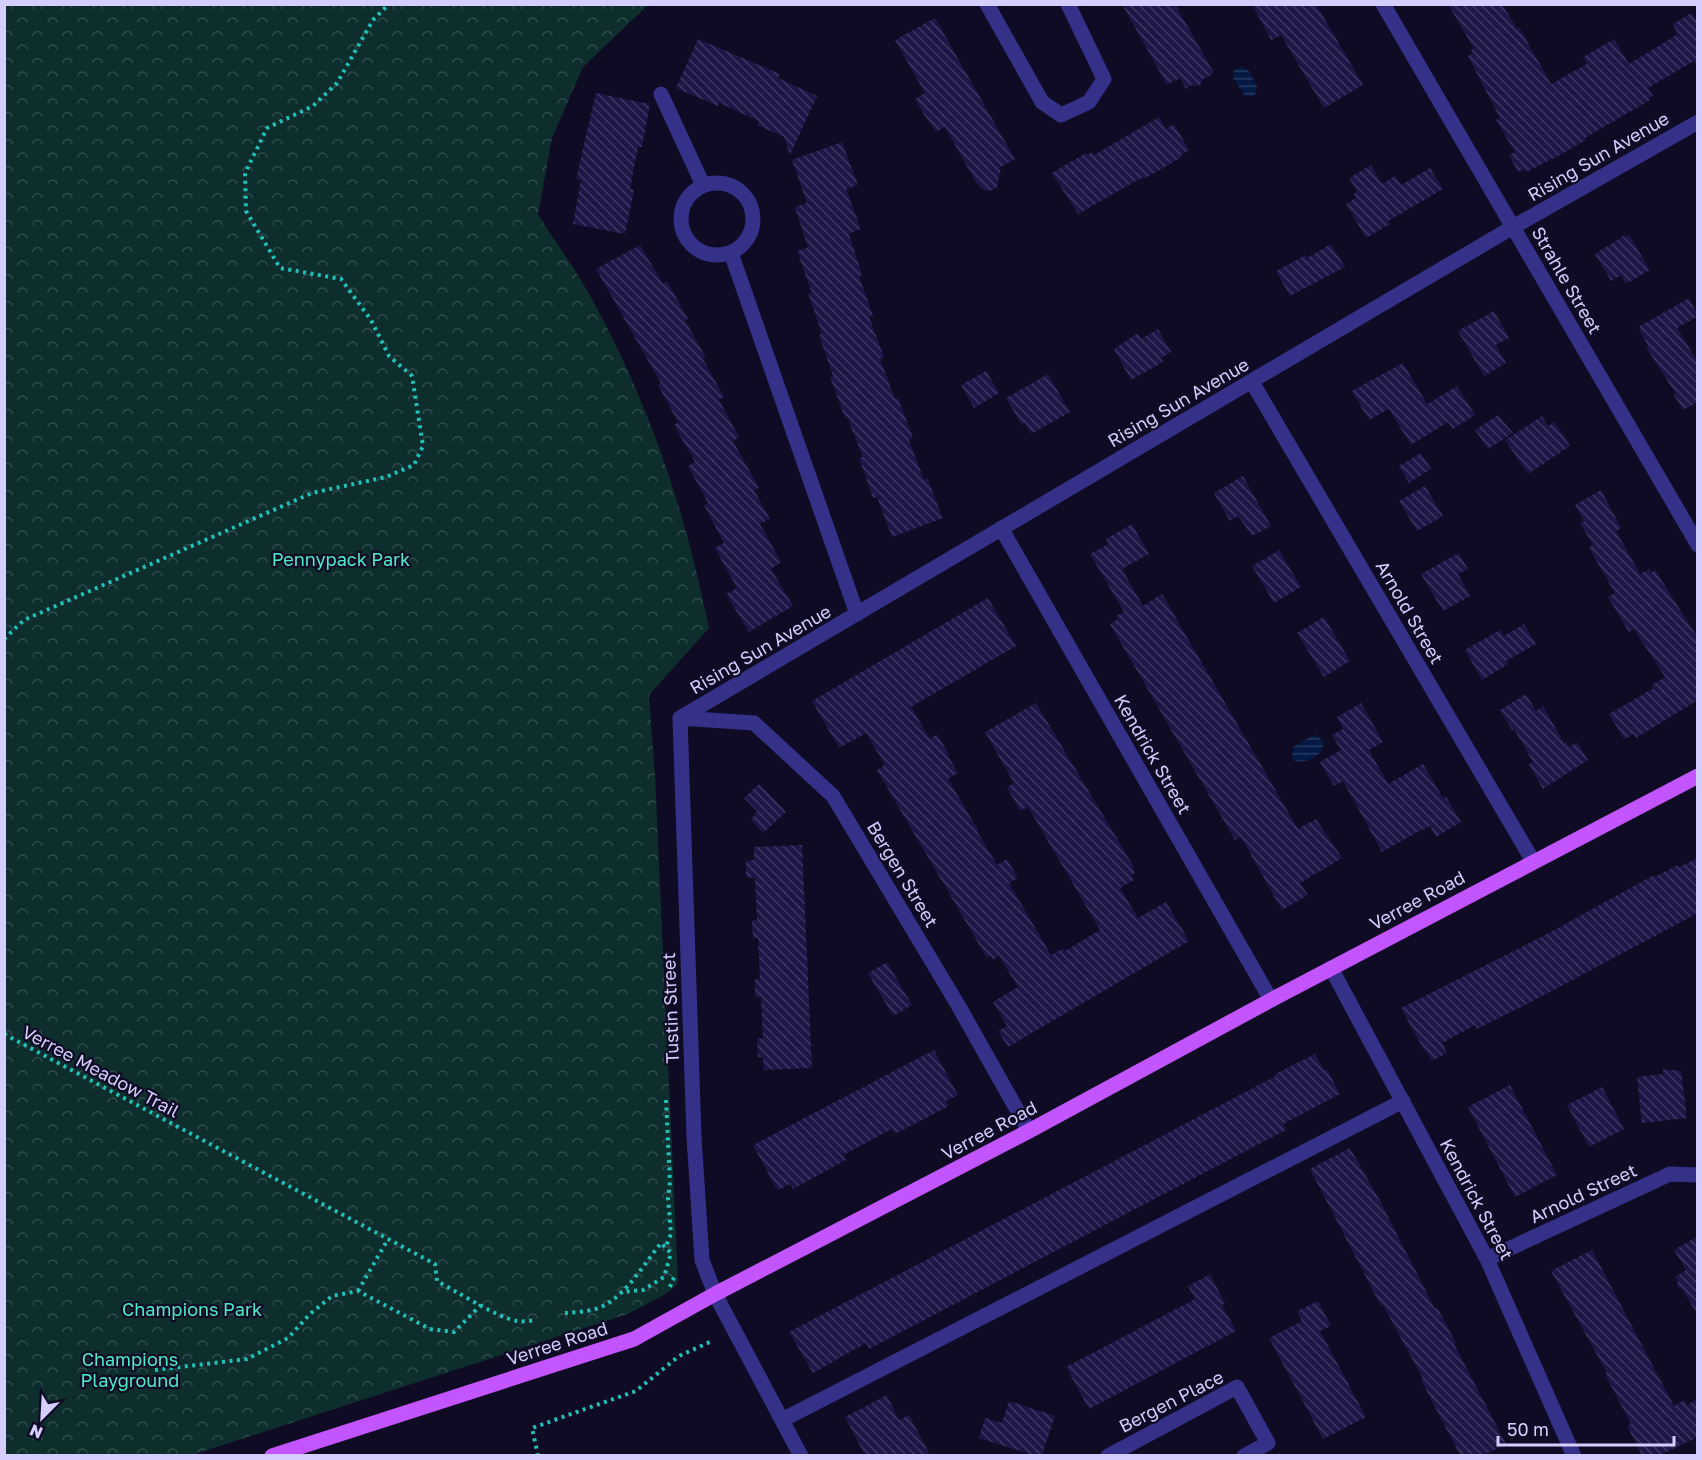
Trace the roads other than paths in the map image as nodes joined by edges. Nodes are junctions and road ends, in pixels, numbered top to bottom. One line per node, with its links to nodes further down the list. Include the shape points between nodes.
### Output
1 (987, 4): 2 (street, via 1042,102 1061,115 1089,102 1104,79)
2 (1068, 4)
3 (1383, 4): 7 (street, Strahle Street)
4 (661, 94): 6 (street)
5 (1698, 122): 7 (street, Rising Sun Avenue)
6 (703, 185): 8 (street, via 689,195 683,206 682,229 696,249 707,254); 8 (street, via 722,182 734,186 750,202 754,214 751,232)
7 (1514, 227): 9 (street, Rising Sun Avenue); 11 (street, Strahle Street)
8 (731, 253): 12 (street)
9 (1252, 382): 10 (street, Rising Sun Avenue); 15 (street, Arnold Street)
10 (1001, 528): 12 (street, Rising Sun Avenue); 17 (street, Kendrick Street)
11 (1698, 545)
12 (857, 614): 13 (street, Rising Sun Avenue)
13 (680, 718): 19 (street, Bergen Street, via 754,723 833,796); 22 (street, Tustin Street, via 694,1137 702,1260)
14 (1698, 776): 15 (main road, Verree Road)
15 (1533, 861): 16 (main road, Verree Road)
16 (1331, 968): 17 (main road, Verree Road); 18 (street, Kendrick Street)
17 (1271, 1000): 19 (main road, Verree Road)
18 (1403, 1101): 21 (street, Kendrick Street); 23 (street)
19 (1029, 1131): 22 (main road, Verree Road)
20 (1698, 1175): 21 (street, Arnold Street, via 1670,1174)
21 (1487, 1259): 28 (street, Kendrick Street)
22 (715, 1294): 23 (street, Tustin Street); 24 (main road, Verree Road, via 634,1339)
23 (782, 1420): 25 (street, Tustin Street)
24 (272, 1455)
25 (801, 1455)
26 (1108, 1455): 27 (street, Bergen Place, via 1237,1388 1268,1443)
27 (1244, 1455)
28 (1574, 1455)

